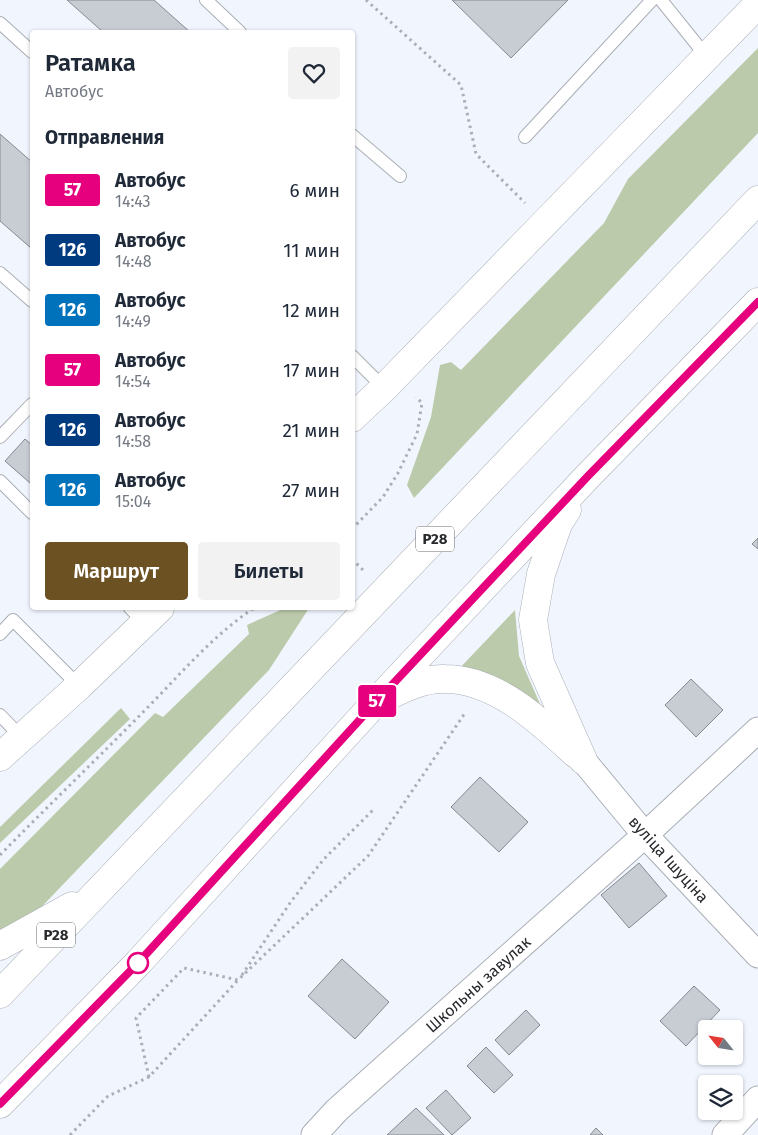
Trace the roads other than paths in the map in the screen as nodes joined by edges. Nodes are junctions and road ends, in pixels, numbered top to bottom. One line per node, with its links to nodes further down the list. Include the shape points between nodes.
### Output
1 (206, 0): 6 (lane)
2 (652, 0): 9 (lane)
3 (661, 0): 8 (lane)
4 (758, 4): 8 (main road)
5 (0, 23): 7 (lane)
6 (238, 30)
7 (30, 50)
8 (706, 56): 17 (main road)
9 (525, 137)
10 (355, 138): 11 (lane)
11 (400, 176)
12 (758, 200): 34 (main road, Р28)
13 (0, 273): 14 (lane)
14 (30, 299)
15 (758, 302): 21 (main road)
16 (355, 359): 17 (lane)
17 (384, 388): 19 (main road)
18 (30, 406): 20 (lane)
19 (355, 415)
20 (0, 437)
21 (588, 476): 27 (main road); 32 (main road, via 558,524 541,574 533,620 540,663)
22 (0, 482): 23 (lane)
23 (30, 511)
24 (145, 613): 26 (main road)
25 (0, 634): 26 (lane, via 13,620)
26 (79, 686): 30 (main road)
27 (375, 703): 32 (main road, via 412,684 444,678 474,684 531,713); 39 (main road, via 138,963)
28 (0, 715): 30 (lane)
29 (758, 730): 33 (street, Школьны завулак)
30 (22, 738): 31 (main road)
31 (0, 757)
32 (583, 760): 33 (street, вуліца Ішуціна)
33 (645, 835): 36 (street, вуліца Ішуціна); 40 (street, Школьны завулак, via 344,1103)
34 (111, 877): 35 (main road, via 73,905); 37 (main road, Р28)
35 (0, 946)
36 (758, 955)
37 (0, 994)
38 (758, 1099): 41 (street)
39 (0, 1104)
40 (314, 1135)
41 (725, 1135)

